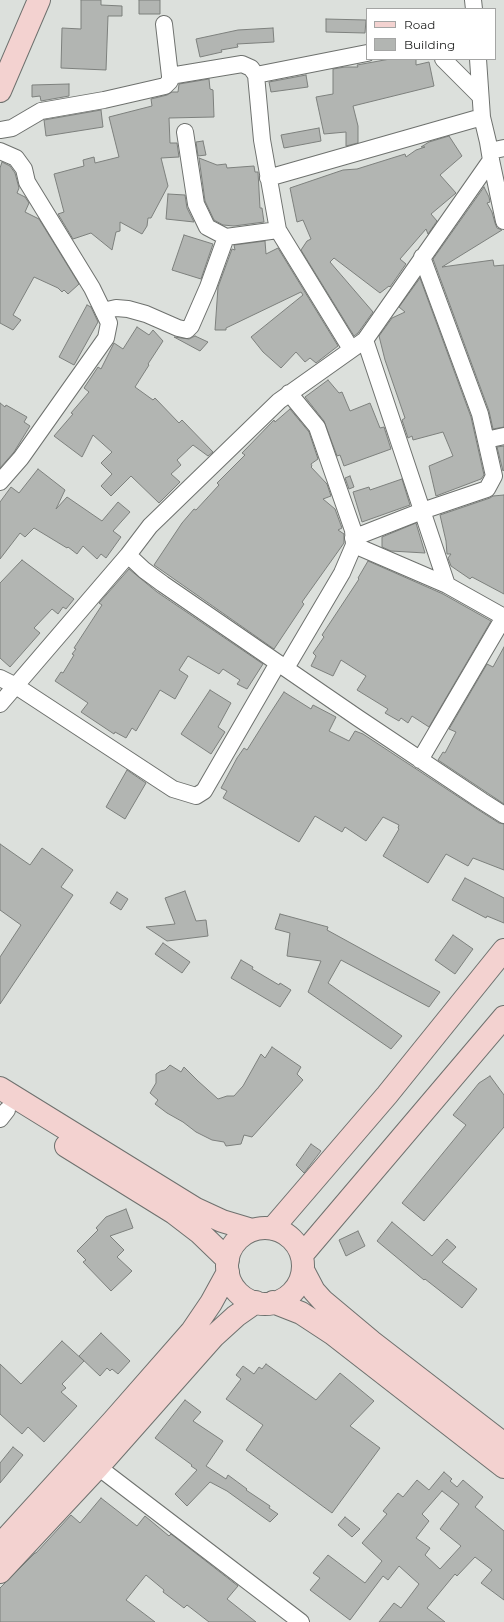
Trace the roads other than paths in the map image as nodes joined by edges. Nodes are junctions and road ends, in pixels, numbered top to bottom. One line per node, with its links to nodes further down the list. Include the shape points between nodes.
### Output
1 (39, 0): 8 (street)
2 (164, 24): 7 (street)
3 (366, 53): 6 (street)
4 (444, 60): 9 (street)
5 (478, 60): 9 (street)
6 (256, 75): 7 (street, via 251,68 242,64); 15 (street)
7 (170, 76): 11 (street, via 170,81 165,86 41,111 12,128)
8 (1, 88)
9 (480, 96): 10 (street)
10 (482, 117): 14 (street); 15 (street)
11 (0, 130)
12 (185, 132): 18 (street, via 196,204 207,227)
13 (0, 151): 20 (street, via 16,158 24,169 27,182 92,288)
14 (495, 153): 16 (street); 19 (street)
15 (268, 178): 17 (street)
16 (504, 221)
17 (278, 230): 18 (street); 22 (street)
18 (226, 237): 20 (street, via 208,287 187,330 128,309)
19 (422, 257): 21 (street); 25 (street, via 480,414)
20 (103, 311): 26 (street, via 109,323 106,338 21,458)
21 (365, 340): 22 (street); 27 (street)
22 (351, 349): 23 (street)
23 (289, 393): 28 (street, via 317,427 353,530); 29 (street, via 150,526)
24 (504, 436): 25 (street)
25 (486, 440): 27 (street, via 494,476 487,489)
26 (0, 482)
27 (422, 511): 28 (street); 30 (street)
28 (354, 542): 30 (street); 32 (street, via 342,574)
29 (128, 555): 32 (street, via 156,579); 34 (street)
30 (447, 585): 31 (street)
31 (504, 617): 36 (street)
32 (282, 666): 34 (street, via 204,791 196,796 173,788); 36 (street)
33 (0, 678): 34 (street)
34 (16, 686): 35 (street)
35 (0, 704)
36 (420, 760): 37 (street)
37 (504, 815)
38 (504, 950): 42 (street, via 387,1095)
39 (504, 1017): 43 (street)
40 (0, 1088): 42 (street, via 196,1209 222,1221)
41 (2, 1111): 44 (street, via 174,1213 200,1233)
42 (262, 1230): 43 (street, via 285,1234 296,1243); 44 (street, via 243,1235 236,1242 231,1250)
43 (302, 1263): 45 (street, via 300,1281 294,1291 284,1298); 46 (street, via 314,1291 323,1301)
44 (228, 1266): 45 (street, via 235,1288 245,1297); 49 (street, via 211,1303 192,1331)
45 (265, 1302): 47 (street, via 236,1316 214,1336); 48 (street, via 301,1313 333,1334)
46 (504, 1444)
47 (98, 1467): 50 (street); 51 (street)
48 (504, 1467)
49 (0, 1545)
50 (0, 1572)
51 (301, 1622)

